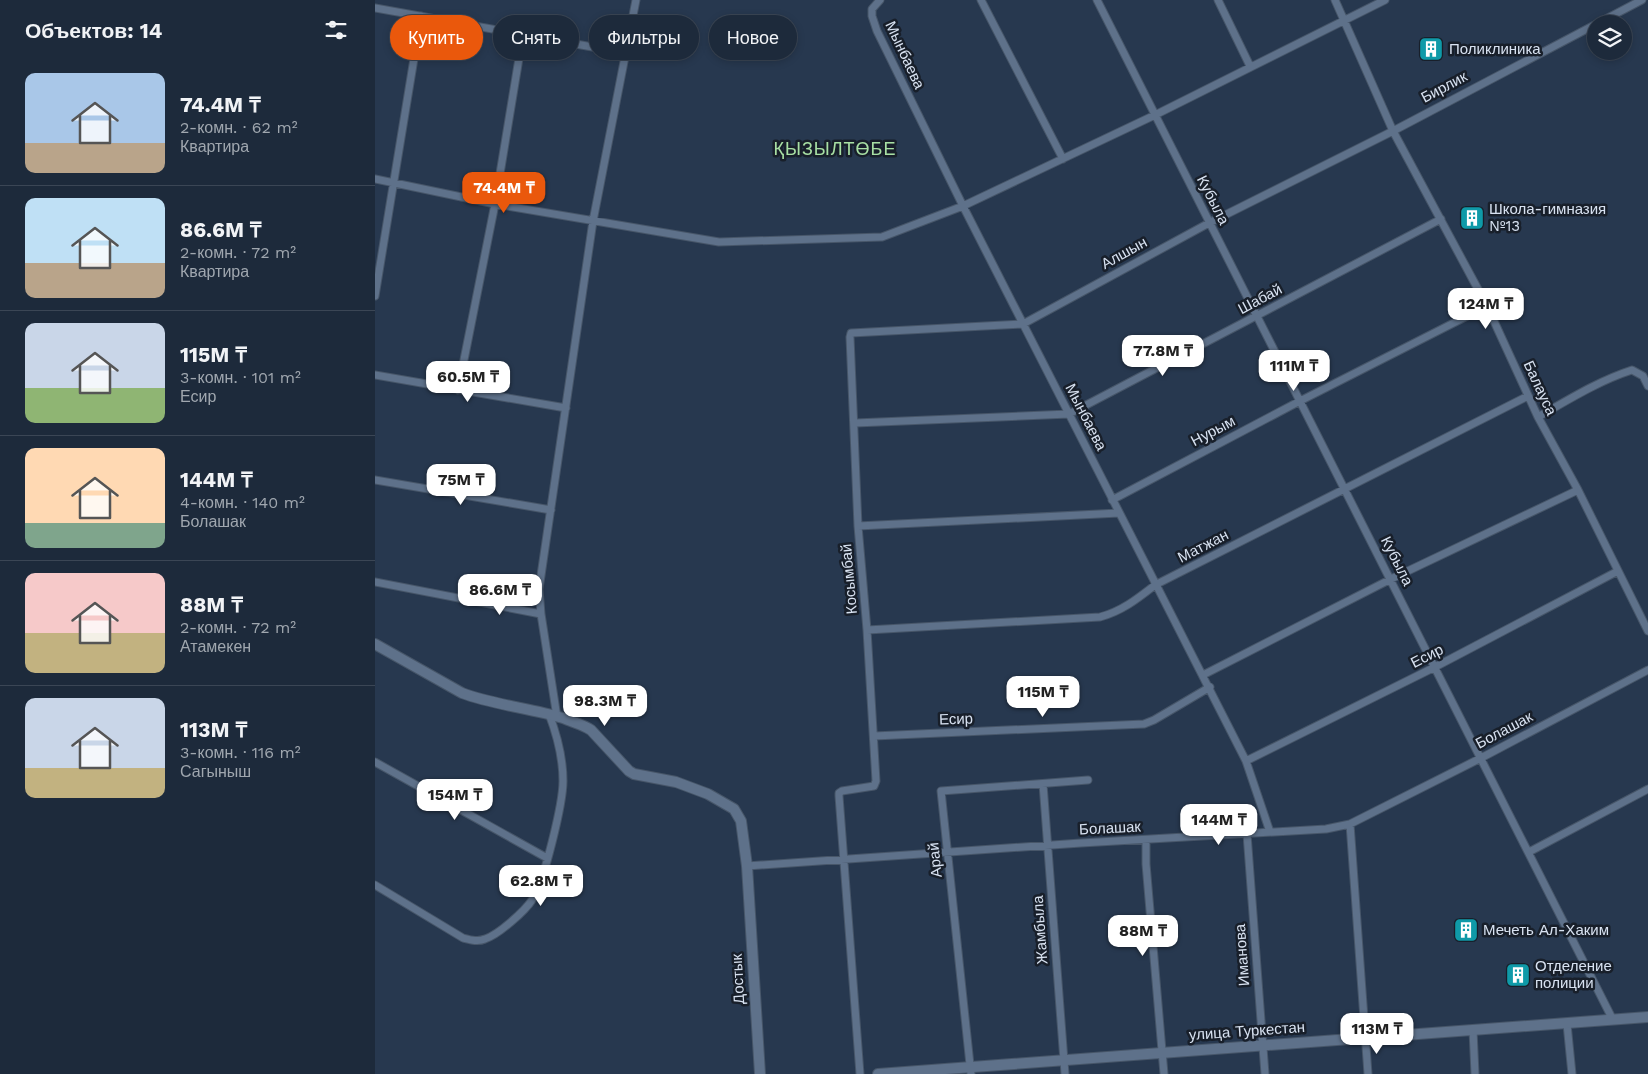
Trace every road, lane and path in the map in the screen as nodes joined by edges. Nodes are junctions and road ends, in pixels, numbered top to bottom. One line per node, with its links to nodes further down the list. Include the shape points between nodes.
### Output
1 (636, 0): 11 (street)
2 (881, 0): 23 (street, Мынбаева, via 872,9 877,31)
3 (981, 0): 19 (street)
4 (1097, 0): 17 (street, Кубыла)
5 (1218, 0): 16 (street)
6 (1335, 0): 12 (street, Балауса)
7 (1385, 0): 12 (street)
8 (1642, 0): 18 (street, Бирлик)
9 (375, 8): 10 (street)
10 (415, 15)
11 (633, 15)
12 (1345, 19): 16 (street); 18 (street, Балауса)
13 (414, 60): 21 (street)
14 (519, 60): 22 (street)
15 (625, 60): 25 (street)
16 (1251, 66): 17 (street)
17 (1155, 115): 19 (street); 26 (street, Кубыла)
18 (1393, 131): 24 (street, Балауса); 26 (street, Алшын)
19 (1063, 159): 23 (street)
20 (375, 179): 21 (street)
21 (394, 182): 22 (street); 27 (street)
22 (495, 204): 25 (street); 34 (street)
23 (963, 206): 25 (street, via 882,237 719,242); 30 (street, Мынбаева)
24 (1441, 220): 28 (street, Балауса); 29 (street, Шабай)
25 (593, 221): 37 (street)
26 (1209, 223): 29 (street, Кубыла); 30 (street, Алшын)
27 (375, 296)
28 (1487, 306): 35 (street, Балауса); 36 (street, Нурым)
29 (1257, 316): 36 (street, Кубыла); 38 (street, Шабай)
30 (1023, 324): 31 (street, Алшын); 38 (street, Мынбаева)
31 (851, 333): 40 (street, Косымбай)
32 (375, 375): 34 (street)
33 (1648, 386): 39 (street, via 1643,376 1632,370)
34 (458, 390): 37 (street)
35 (1528, 396): 39 (street, Балауса); 42 (street, Матжан)
36 (1300, 401): 42 (street, Кубыла); 44 (street, Нурым)
37 (566, 408): 45 (street)
38 (1069, 414): 40 (street, Шабай); 44 (street, Мынбаева)
39 (1537, 417): 43 (street, Балауса)
40 (855, 423): 47 (street, Косымбай)
41 (375, 480): 45 (street)
42 (1345, 489): 49 (street, Кубыла); 51 (street, Матжан)
43 (1578, 490): 48 (street, Балауса); 49 (street)
44 (1112, 500): 46 (street, Мынбаева)
45 (551, 510): 52 (street, via 539,589)
46 (1119, 513): 47 (street); 51 (street, Мынбаева)
47 (858, 526): 53 (street, Косымбай)
48 (1618, 571): 54 (street, Балауса); 56 (street, Есир)
49 (1391, 579): 56 (street, Кубыла); 58 (street)
50 (375, 582): 52 (street)
51 (1155, 585): 53 (street, Матжан, via 1129,606 1100,617); 58 (street, Мынбаева)
52 (541, 614): 60 (street)
53 (867, 630): 61 (street, Косымбай)
54 (1648, 631)
55 (375, 644): 60 (street, Достык, via 462,693)
56 (1435, 668): 62 (street, Кубыла); 63 (street, Есир)
57 (1648, 670): 62 (street, Болашак)
58 (1203, 675): 59 (street, Мынбаева)
59 (1209, 687): 61 (street, Есир, via 1143,724); 63 (street, Мынбаева)
60 (553, 715): 75 (street, via 563,785); 77 (street, Достык, via 591,730 634,774 675,782 708,794 734,809 743,827)
61 (874, 736): 76 (street, Косымбай, via 876,785 839,793)
62 (1481, 758): 68 (street, Болашак); 74 (street, Кубыла)
63 (1246, 761): 69 (street, Мынбаева)
64 (375, 762): 75 (street)
65 (1088, 780): 66 (street, Арай)
66 (1043, 784): 72 (street, Жамбыла); 73 (street, Арай, via 941,791)
67 (1648, 789): 74 (street)
68 (1350, 824): 69 (street, Болашак, via 1326,829); 83 (street)
69 (1270, 832): 70 (street, Болашак)
70 (1247, 834): 71 (street, Болашак); 84 (street, Иманова)
71 (1146, 840): 72 (street, Болашак); 85 (street)
72 (1048, 846): 73 (street, Болашак); 86 (street, Жамбыла)
73 (948, 852): 76 (street, Болашак); 87 (street, Арай)
74 (1529, 852): 80 (street, Кубыла)
75 (547, 858): 78 (street, via 532,901 486,939 473,941 463,938)
76 (843, 860): 77 (street, Болашак); 89 (street)
77 (747, 866): 88 (street, Достык)
78 (375, 885)
79 (1648, 1017): 80 (street, улица Туркестан)
80 (1613, 1020): 81 (street, улица Туркестан)
81 (1567, 1024): 82 (street, улица Туркестан); 96 (street)
82 (1473, 1030): 83 (street, улица Туркестан); 95 (street)
83 (1365, 1038): 84 (street, улица Туркестан); 94 (street)
84 (1263, 1045): 85 (street, улица Туркестан); 93 (street, Иманова)
85 (1163, 1053): 86 (street, улица Туркестан); 92 (street)
86 (1064, 1060): 87 (street, улица Туркестан); 91 (street, Жамбыла)
87 (971, 1070): 90 (street, улица Туркестан)
88 (760, 1074)
89 (860, 1074)
90 (878, 1074)
91 (1065, 1074)
92 (1164, 1074)
93 (1265, 1074)
94 (1368, 1074)
95 (1475, 1074)
96 (1572, 1074)

